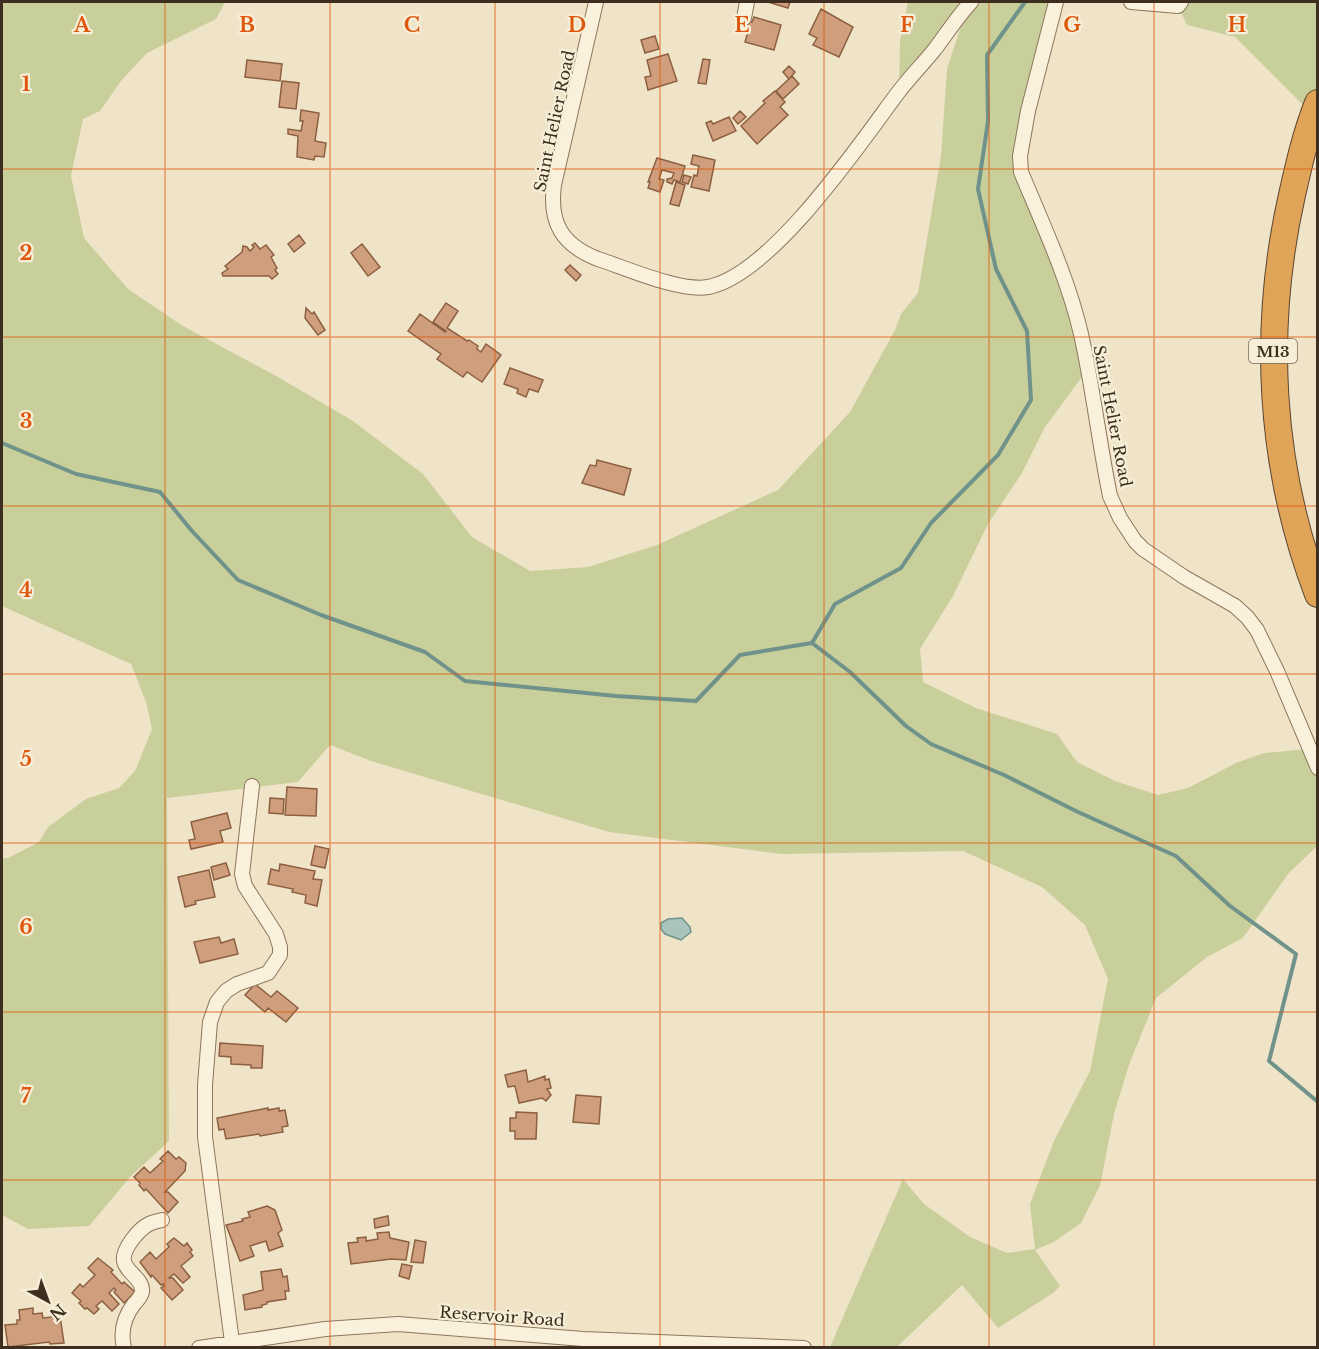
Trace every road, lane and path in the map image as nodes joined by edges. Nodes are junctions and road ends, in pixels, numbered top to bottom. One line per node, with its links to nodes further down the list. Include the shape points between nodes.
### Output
1 (596, 2): 3 (street, Saint Helier Road, via 554,185 559,229 569,243 588,255 662,280 700,288 719,284 738,273 801,218)
2 (747, 2): 7 (street)
3 (971, 2)
4 (1056, 2): 10 (street, Saint Helier Road, via 1020,156 1022,172 1075,314 1110,496 1135,542 1184,577 1235,606 1257,630)
5 (1131, 2): 6 (street, via 1178,6)
6 (1181, 2)
7 (744, 18)
8 (1317, 103): 9 (highway, M13, via 1301,151 1287,215 1273,333 1276,423 1296,526)
9 (1316, 590)
10 (1317, 768)
11 (252, 786): 13 (street, via 242,874 245,886 276,934 280,955 268,973 237,984 217,1002 210,1022 204,1109)
12 (162, 1220): 15 (street, via 142,1229 125,1252 126,1267 142,1292 125,1320)
13 (232, 1342): 14 (street, Reservoir Road, via 324,1329 398,1324); 16 (street, Reservoir Road)
14 (612, 1343): 17 (street, Reservoir Road)
15 (124, 1347)
16 (199, 1347)
17 (804, 1347)

